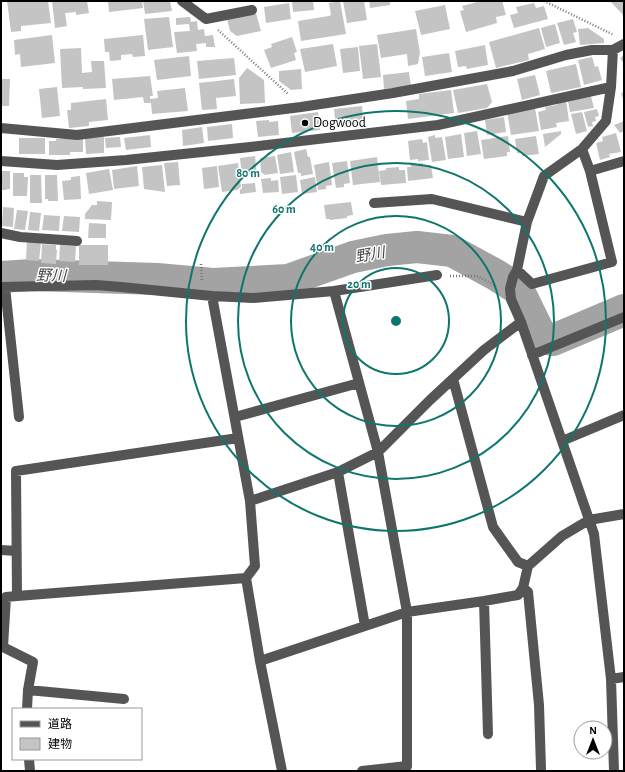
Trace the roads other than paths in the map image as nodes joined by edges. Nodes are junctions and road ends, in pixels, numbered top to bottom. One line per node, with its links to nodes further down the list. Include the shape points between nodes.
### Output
1 (182, 1): 2 (street, via 206,19)
2 (252, 10)
3 (621, 40): 4 (street)
4 (613, 50): 5 (street); 6 (street, via 592,50 513,71 301,107 77,135)
5 (611, 87): 7 (street, via 606,121); 8 (street, via 438,125 126,160 57,165)
6 (1, 128)
7 (582, 150): 10 (street); 12 (street, via 544,176)
8 (1, 161)
9 (624, 161): 10 (street)
10 (590, 171): 15 (street, via 612,262 532,284)
11 (374, 203): 12 (street, via 432,199)
12 (527, 222): 15 (street)
13 (1, 233): 14 (street)
14 (77, 241)
15 (515, 274): 21 (street, via 510,291)
16 (437, 275): 18 (street)
17 (3, 287): 19 (street, via 109,286); 26 (street)
18 (334, 291): 19 (street, via 253,298); 24 (street)
19 (212, 296): 27 (street)
20 (624, 318): 22 (street)
21 (520, 322): 22 (street); 23 (street, via 484,350)
22 (532, 355): 29 (street)
23 (453, 379): 30 (street); 37 (street, via 493,527 518,562)
24 (359, 383): 27 (street); 30 (street)
25 (624, 415): 29 (street)
26 (19, 417)
27 (235, 418): 28 (street)
28 (238, 438): 32 (street); 36 (street, via 16,470)
29 (562, 441): 34 (street)
30 (378, 452): 31 (street); 42 (street)
31 (338, 472): 32 (street); 43 (street)
32 (250, 501): 38 (street, via 255,566)
33 (624, 514): 34 (street)
34 (589, 520): 37 (street, via 562,536); 46 (street, via 594,534)
35 (1, 550): 36 (street)
36 (16, 551): 40 (street)
37 (528, 566): 39 (street)
38 (246, 578): 40 (street); 44 (street)
39 (523, 588): 41 (street, via 518,595); 52 (street, via 528,592 539,705)
40 (17, 596): 47 (street, via 6,597 3,647 33,662)
41 (484, 602): 42 (street); 50 (street)
42 (407, 612): 43 (street); 55 (street, via 407,766)
43 (365, 626): 44 (street)
44 (260, 661): 54 (street)
45 (624, 677): 46 (street)
46 (611, 679): 56 (street)
47 (28, 690): 48 (street); 49 (street)
48 (124, 699)
49 (27, 708)
50 (488, 734)
51 (29, 760): 53 (street)
52 (541, 769)
53 (30, 771)
54 (282, 771)
55 (362, 771)
56 (614, 771)

